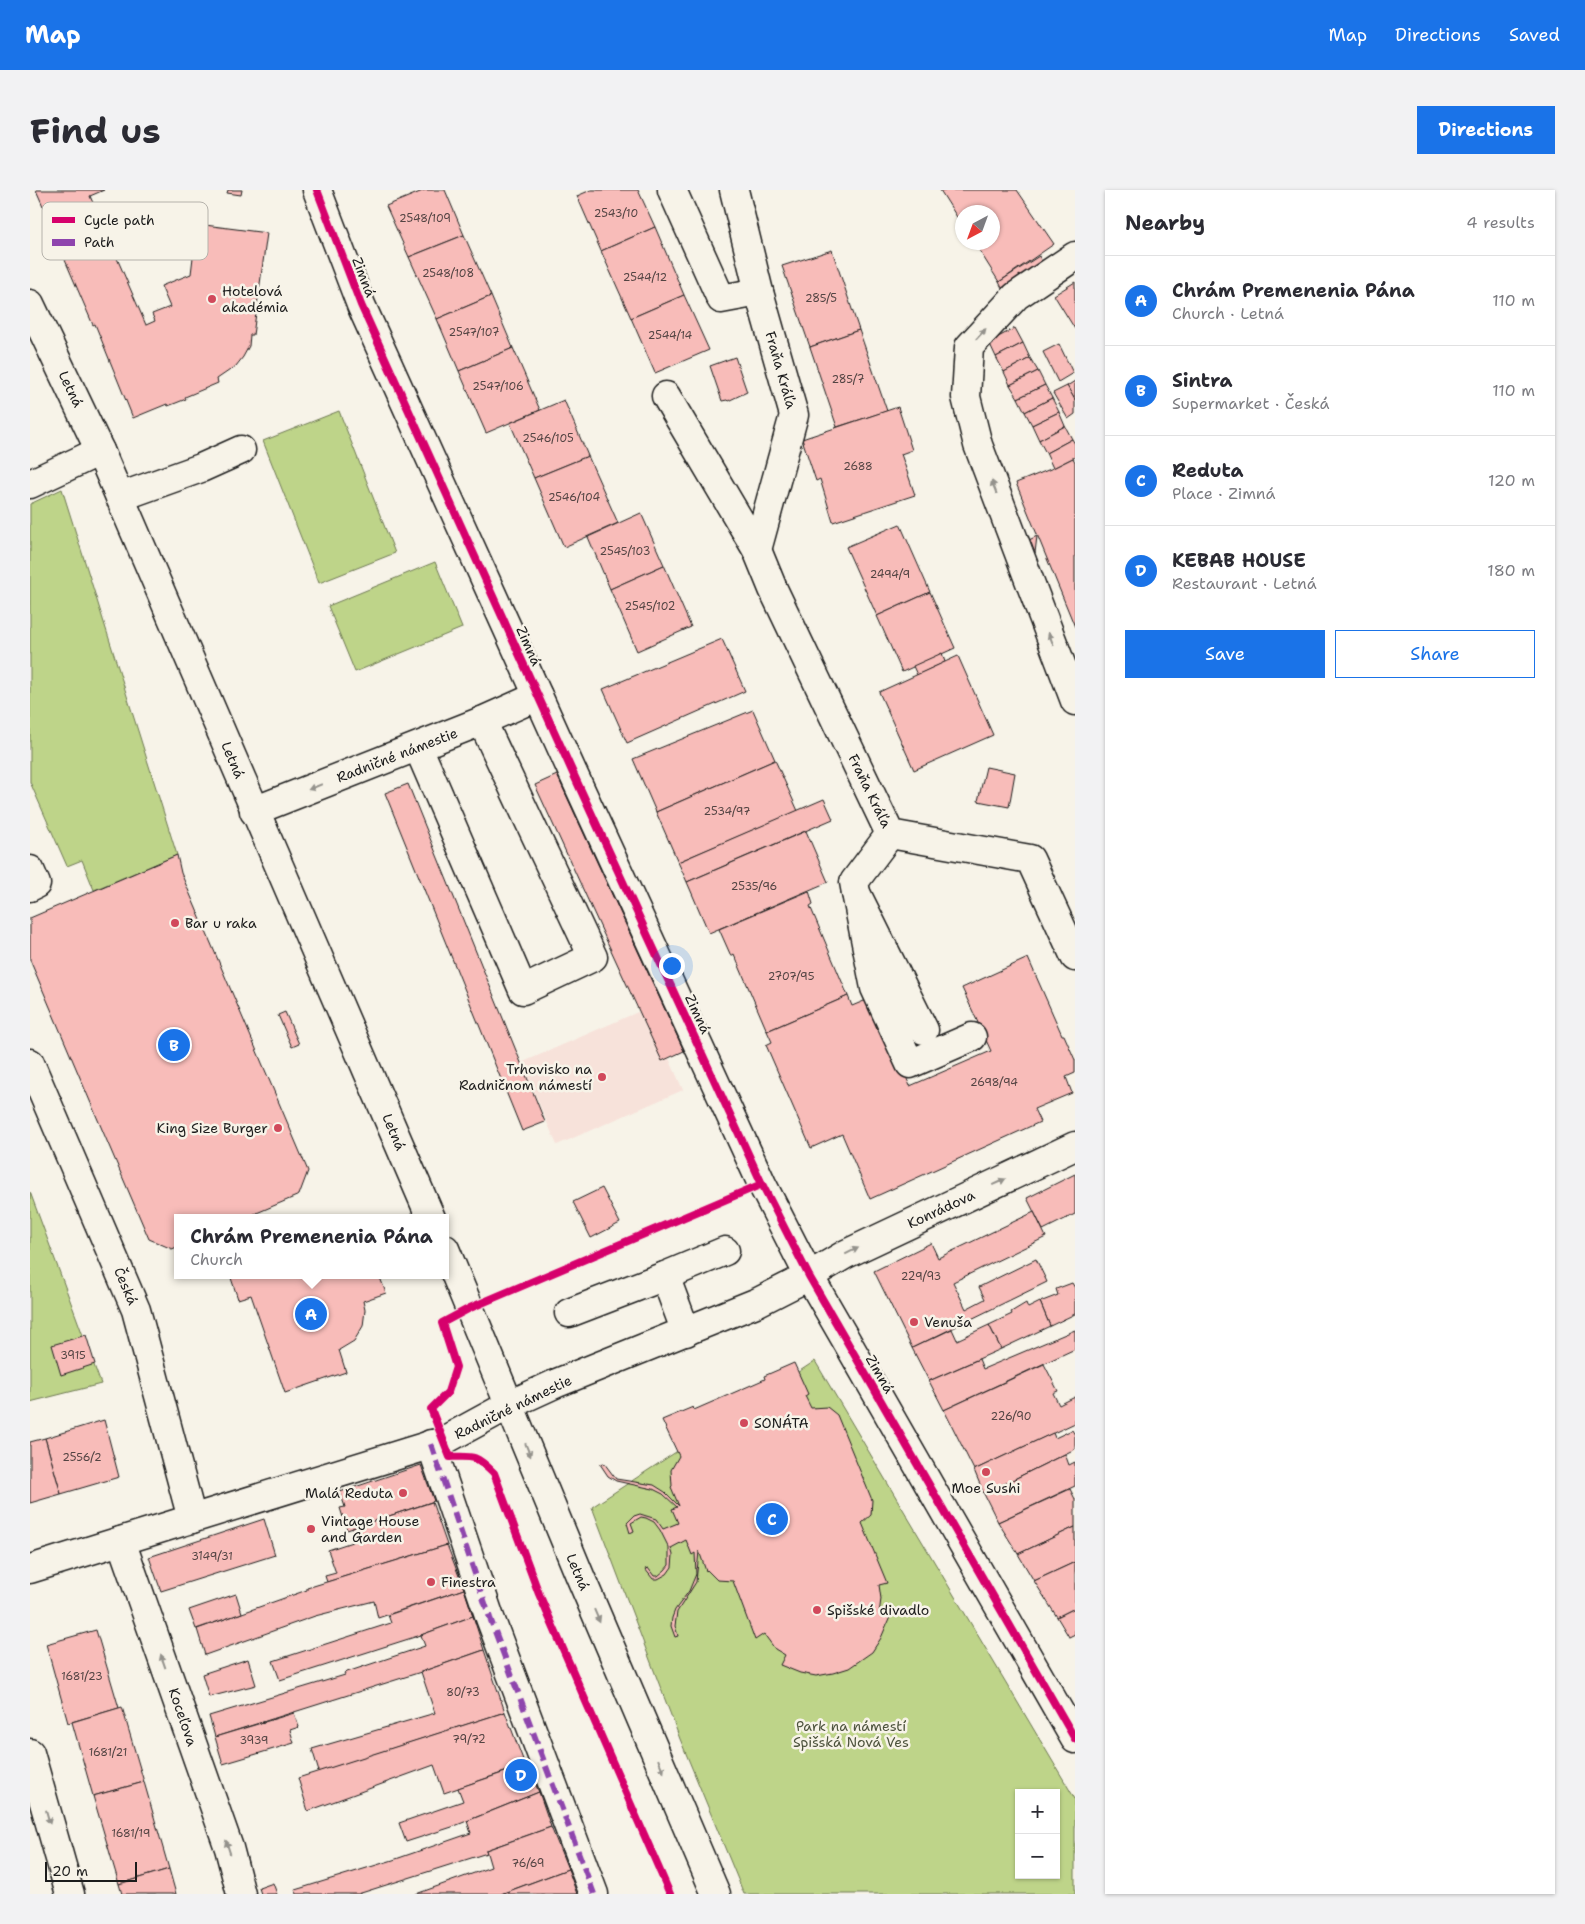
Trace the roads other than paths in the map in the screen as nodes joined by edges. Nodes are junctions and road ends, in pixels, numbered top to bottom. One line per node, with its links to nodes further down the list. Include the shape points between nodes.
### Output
1 (317, 190): 13 (street, Zimná, via 361,305)
2 (672, 190): 5 (street, via 720,299)
3 (734, 190): 5 (street, Fraňa Kráľa)
4 (1075, 256): 14 (street, one-way to 4, via 978,446 966,397 969,347 1016,296)
5 (758, 292): 12 (street, Fraňa Kráľa, via 794,415)
6 (30, 304): 9 (street, Letná)
7 (666, 396): 12 (street, Fraňa Kráľa)
8 (241, 450): 11 (street)
9 (100, 451): 10 (street); 11 (street, Letná)
10 (30, 484)
11 (120, 497): 17 (street, Letná)
12 (757, 550): 18 (street, Fraňa Kráľa)
13 (538, 696): 15 (street, Radničné námestie); 31 (street, Zimná, via 762,1184)
14 (1075, 701)
15 (482, 722): 16 (street, Radničné námestie); 16 (street, via 593,957 523,990)
16 (418, 747): 17 (street, Radničné námestie, one-way to 17)
17 (254, 811): 27 (street, Letná)
18 (890, 834): 21 (street, via 854,882); 22 (street, Fraňa Kráľa, via 1030,860)
19 (30, 870): 20 (street, via 36,884)
20 (30, 887)
21 (856, 893): 23 (street); 24 (street, via 875,988 910,1064)
22 (1075, 957)
23 (924, 1030)
24 (972, 1038)
25 (30, 1063): 36 (street, Česká, via 136,1310)
26 (1075, 1146): 31 (street, Konrádova, one-way to 26, via 846,1254)
27 (429, 1214)
28 (725, 1251): 30 (street)
29 (449, 1259): 34 (street, Letná)
30 (665, 1276): 32 (street); 33 (street)
31 (810, 1276): 33 (street, Radničné námestie); 39 (street, Zimná)
32 (569, 1313)
33 (686, 1332): 34 (street, Radničné námestie)
34 (509, 1405): 35 (street, Radničné námestie, via 443,1441); 44 (street, Letná, one-way to 44)
35 (430, 1444): 36 (street, Radničné námestie); 43 (street, via 490,1618)
36 (192, 1519): 37 (street, Radničné námestie)
37 (121, 1541): 38 (street, Radničné námestie); 42 (street, Koceľova, one-way to 37, via 229,1848)
38 (30, 1569)
39 (1075, 1738)
40 (30, 1753): 41 (street, one-way to 41)
41 (70, 1894)
42 (242, 1894)
43 (594, 1894)
44 (716, 1894)

